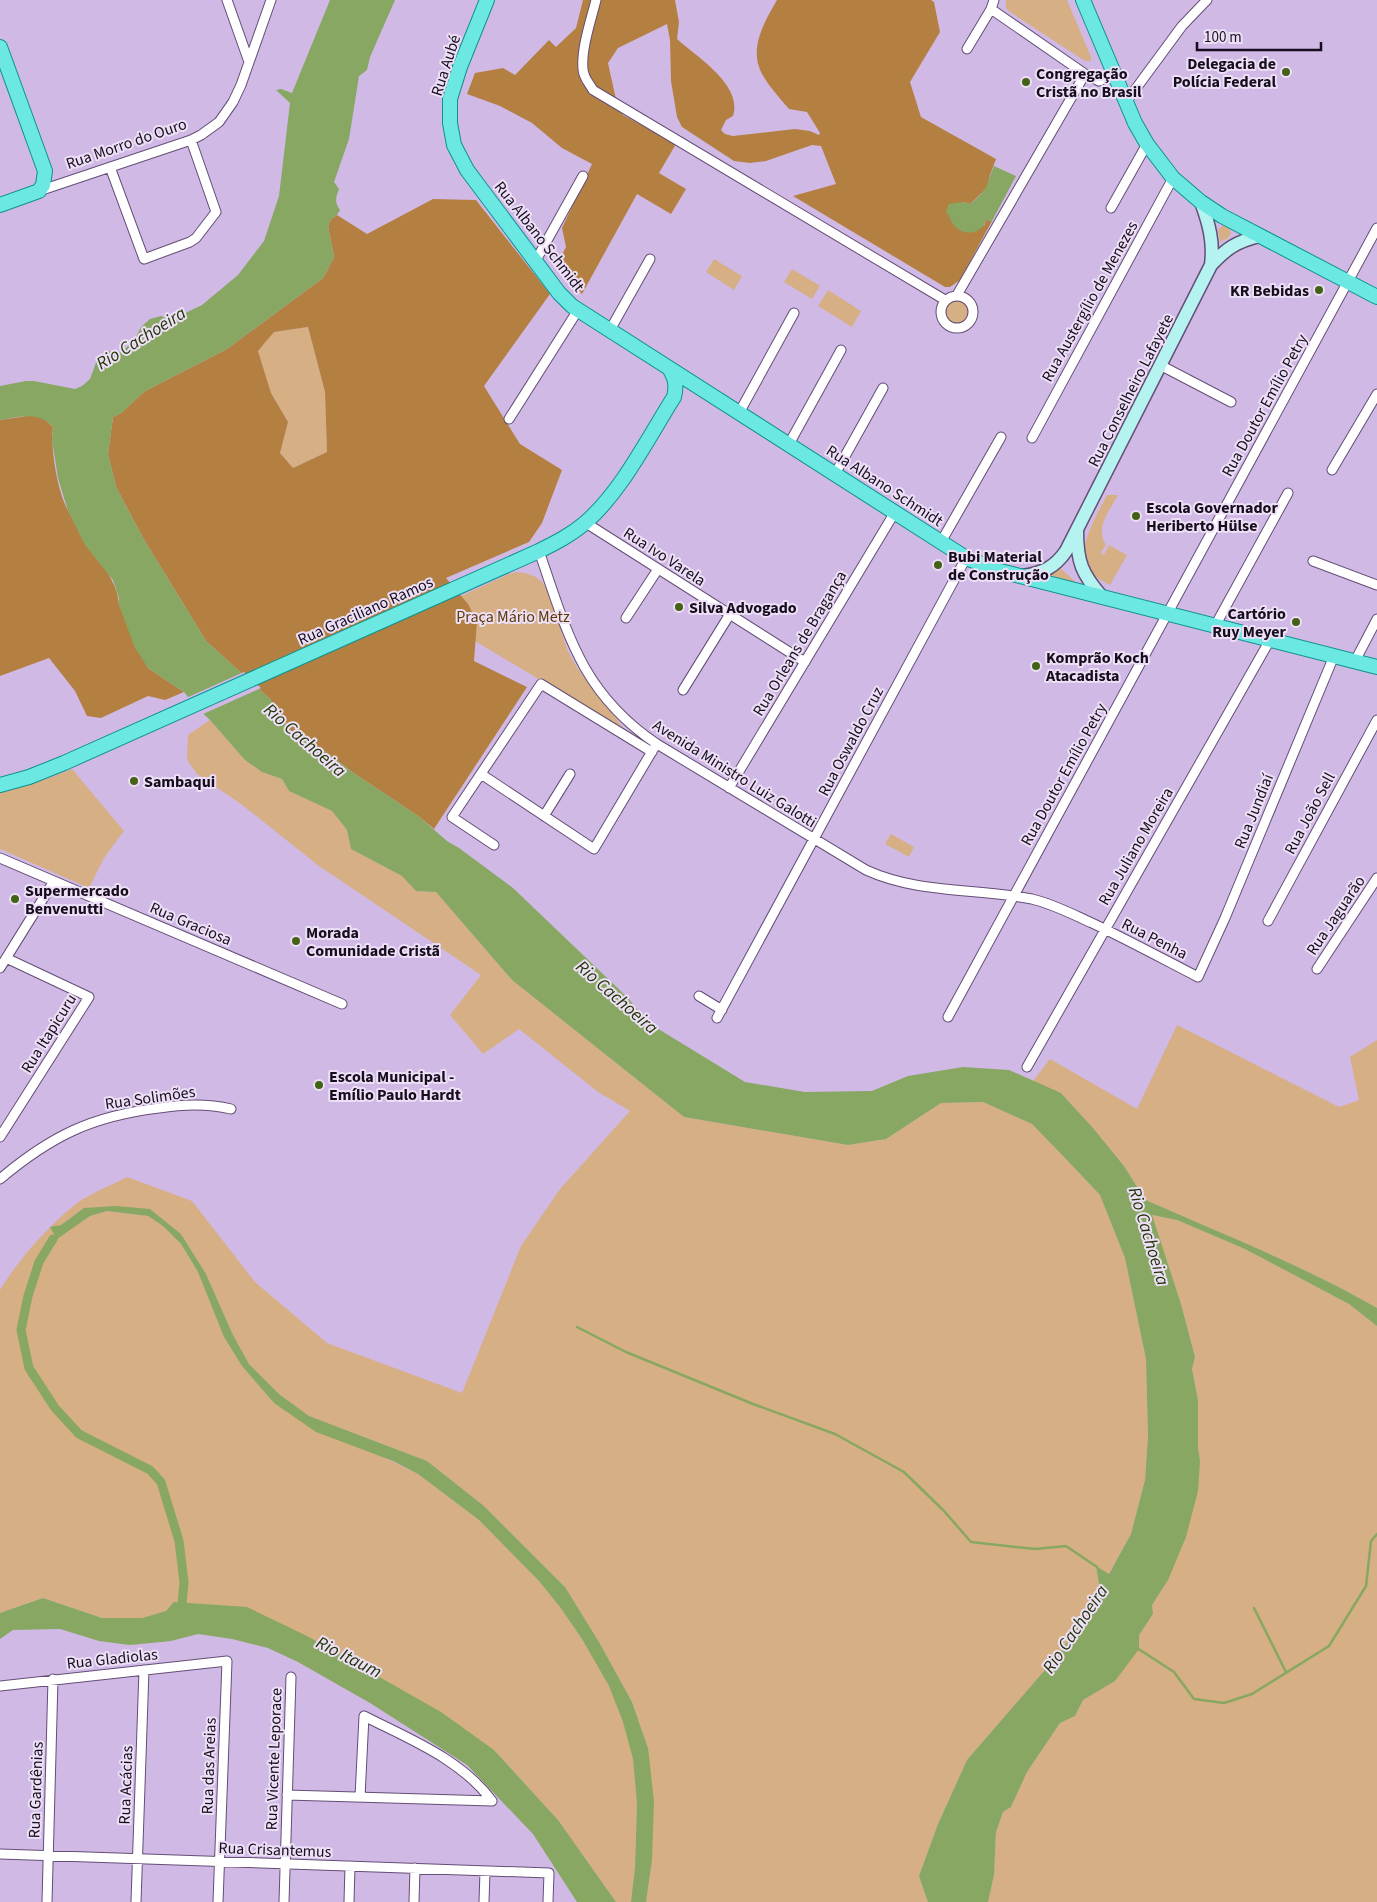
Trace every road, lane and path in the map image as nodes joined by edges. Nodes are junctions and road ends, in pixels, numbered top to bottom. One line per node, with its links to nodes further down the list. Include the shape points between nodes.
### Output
1 (227, 0): 11 (street)
2 (271, 0): 11 (street, Rua Morro do Ouro)
3 (487, 0): 18 (main road, Rua Aubé, via 450,99 454,145)
4 (596, 0): 35 (street, via 583,57 583,70 593,90)
5 (994, 0): 8 (street)
6 (1083, 0): 13 (main road)
7 (1207, 0): 14 (street, via 1182,26)
8 (991, 9): 10 (street); 12 (street)
9 (0, 47): 19 (main road)
10 (968, 49)
11 (249, 62): 15 (street, Rua Morro do Ouro, via 226,113 210,129)
12 (1085, 74): 13 (street, via 1099,81); 33 (street)
13 (1115, 76): 14 (main road)
14 (1126, 102): 16 (main road)
15 (191, 140): 17 (street, Rua Morro do Ouro); 17 (street, via 216,212 190,242 144,259)
16 (1147, 144): 21 (main road); 26 (street)
17 (110, 167): 22 (street, Rua Morro do Ouro)
18 (467, 170): 30 (main road, Rua Albano Schmidt)
19 (45, 171): 22 (street); 23 (main road, via 44,185)
20 (583, 176): 30 (street)
21 (1173, 178): 24 (main road); 50 (street, Rua Austergílio de Menezes)
22 (67, 182): 23 (street, Rua Morro do Ouro)
23 (39, 191): 25 (main road, Rua Morro do Ouro)
24 (1201, 202): 28 (main road); 31 (street, Rua Conselheiro Lafayete, via 1211,234)
25 (0, 205)
26 (1111, 208)
27 (1377, 228): 32 (street, Rua Doutor Emílio Petry)
28 (1259, 236): 31 (street, Rua Conselheiro Lafayete, via 1232,245); 32 (main road)
29 (650, 259): 38 (street)
30 (535, 262): 36 (main road, Rua Albano Schmidt, via 559,293)
31 (1211, 265): 40 (street, Rua Conselheiro Lafayete)
32 (1347, 282): 34 (main road); 67 (street, Rua Doutor Emílio Petry)
33 (957, 295): 35 (street); 35 (street, via 967,300 973,309 971,320 962,327 951,327 943,320 940,309)
34 (1377, 297)
35 (946, 300)
36 (578, 310): 38 (main road, Rua Albano Schmidt); 48 (street)
37 (794, 314): 47 (street)
38 (610, 330): 41 (main road, Rua Albano Schmidt)
39 (841, 350): 51 (street)
40 (1160, 365): 46 (street); 57 (street, Rua Conselheiro Lafayete)
41 (670, 368): 43 (main road, Rua Albano Schmidt); 45 (main road, via 675,378)
42 (883, 388): 53 (street)
43 (703, 389): 45 (main road, via 690,389); 47 (main road, Rua Albano Schmidt)
44 (1377, 394): 52 (street)
45 (674, 397): 56 (main road, Rua Graciliano Ramos, via 625,474)
46 (1231, 402)
47 (739, 413): 51 (main road, Rua Albano Schmidt)
48 (509, 420)
49 (1001, 437): 58 (street)
50 (1032, 438)
51 (789, 444): 53 (main road, Rua Albano Schmidt)
52 (1332, 470)
53 (835, 474): 55 (main road, Rua Albano Schmidt)
54 (1288, 492): 70 (street)
55 (895, 512): 58 (main road, Rua Albano Schmidt); 73 (street, Rua Orleans de Bragança)
56 (586, 522): 59 (main road, Rua Graciliano Ramos); 62 (street, Rua Ivo Varela)
57 (1077, 528): 63 (street, Rua Conselheiro Lafayete, via 1057,563 1038,574); 65 (street, via 1079,561 1088,581)
58 (941, 542): 60 (main road, Rua Albano Schmidt)
59 (539, 551): 78 (street, Avenida Ministro Luiz Galotti, via 567,630 586,672 609,703); 81 (main road, Rua Graciliano Ramos, via 47,770)
60 (966, 558): 63 (main road, Rua Albano Schmidt); 84 (street, Rua Oswaldo Cruz)
61 (1313, 561): 64 (street)
62 (658, 568): 66 (street, Rua Ivo Varela); 68 (street)
63 (1022, 576): 65 (main road, Rua Albano Schmidt)
64 (1377, 586)
65 (1102, 597): 67 (main road, Rua Albano Schmidt)
66 (730, 614): 73 (street, Rua Ivo Varela); 76 (street)
67 (1167, 614): 70 (main road, Rua Albano Schmidt); 89 (street, Rua Doutor Emílio Petry)
68 (626, 618)
69 (1377, 619): 74 (street)
70 (1215, 626): 71 (main road, Rua Albano Schmidt)
71 (1270, 640): 72 (main road, Rua Albano Schmidt); 91 (street, Rua Juliano Moreira)
72 (1334, 656): 74 (main road, Rua Albano Schmidt); 95 (street, Rua Jundiaí)
73 (805, 662): 82 (street, Rua Orleans de Bragança)
74 (1355, 662): 75 (main road, Rua Albano Schmidt)
75 (1377, 667)
76 (682, 690)
77 (1377, 720): 90 (street, Rua João Sell)
78 (654, 748): 79 (street, via 541,684); 82 (street, Avenida Ministro Luiz Galotti); 83 (street, via 594,849)
79 (481, 774): 83 (street); 85 (street, via 452,817)
80 (570, 774): 83 (street)
81 (4, 783)
82 (729, 788): 84 (street, Avenida Ministro Luiz Galotti)
83 (544, 816)
84 (814, 839): 89 (street, Avenida Ministro Luiz Galotti, via 866,870 891,880); 96 (street, Rua Oswaldo Cruz, via 720,1014)
85 (494, 845)
86 (0, 858): 88 (street, Rua Graciosa)
87 (1377, 878): 94 (street, Rua Jaguarão)
88 (54, 881): 92 (street); 97 (street, Rua Graciosa)
89 (1014, 896): 91 (street, Rua Penha, via 1049,904); 98 (street, Rua Doutor Emílio Petry)
90 (1268, 921)
91 (1105, 929): 95 (street, Rua Penha); 99 (street, Rua Juliano Moreira)
92 (6, 958): 93 (street); 101 (street, Rua Itapicuru, via 89,996)
93 (0, 968)
94 (1317, 969)
95 (1198, 977)
96 (699, 996)
97 (342, 1004)
98 (948, 1017)
99 (1027, 1067)
100 (231, 1109): 102 (street, Rua Solimões, via 183,1104 99,1120 36,1150)
101 (0, 1137)
102 (0, 1179)
103 (226, 1662): 104 (street, Rua Gladiolas); 113 (street, Rua das Areias)
104 (144, 1670): 106 (street, Rua Gladiolas); 112 (street, Rua Acácias)
105 (291, 1677): 108 (street, Rua Vicente Leporace)
106 (53, 1679): 107 (street, Rua Gladiolas); 111 (street, Rua Gardênias)
107 (0, 1686)
108 (287, 1795): 109 (street); 114 (street, Rua Vicente Leporace)
109 (360, 1797): 109 (street, via 364,1716 449,1761 472,1778 492,1800)
110 (0, 1854): 111 (street, Rua Crisantemus)
111 (48, 1856): 112 (street, Rua Crisantemus); 118 (street, Rua Gardênias)
112 (138, 1859): 113 (street, Rua Crisantemus); 119 (street, Rua Acácias)
113 (220, 1862): 114 (street, Rua Crisantemus); 120 (street, Rua das Areias)
114 (285, 1864): 115 (street, Rua Crisantemus); 121 (street, Rua Vicente Leporace)
115 (350, 1866): 116 (street, Rua Crisantemus); 122 (street)
116 (415, 1868): 117 (street, Rua Crisantemus); 123 (street)
117 (485, 1871): 124 (street); 125 (street, Rua Crisantemus, via 549,1873)
118 (47, 1902)
119 (136, 1902)
120 (218, 1902)
121 (284, 1902)
122 (349, 1902)
123 (414, 1902)
124 (484, 1902)
125 (548, 1902)

